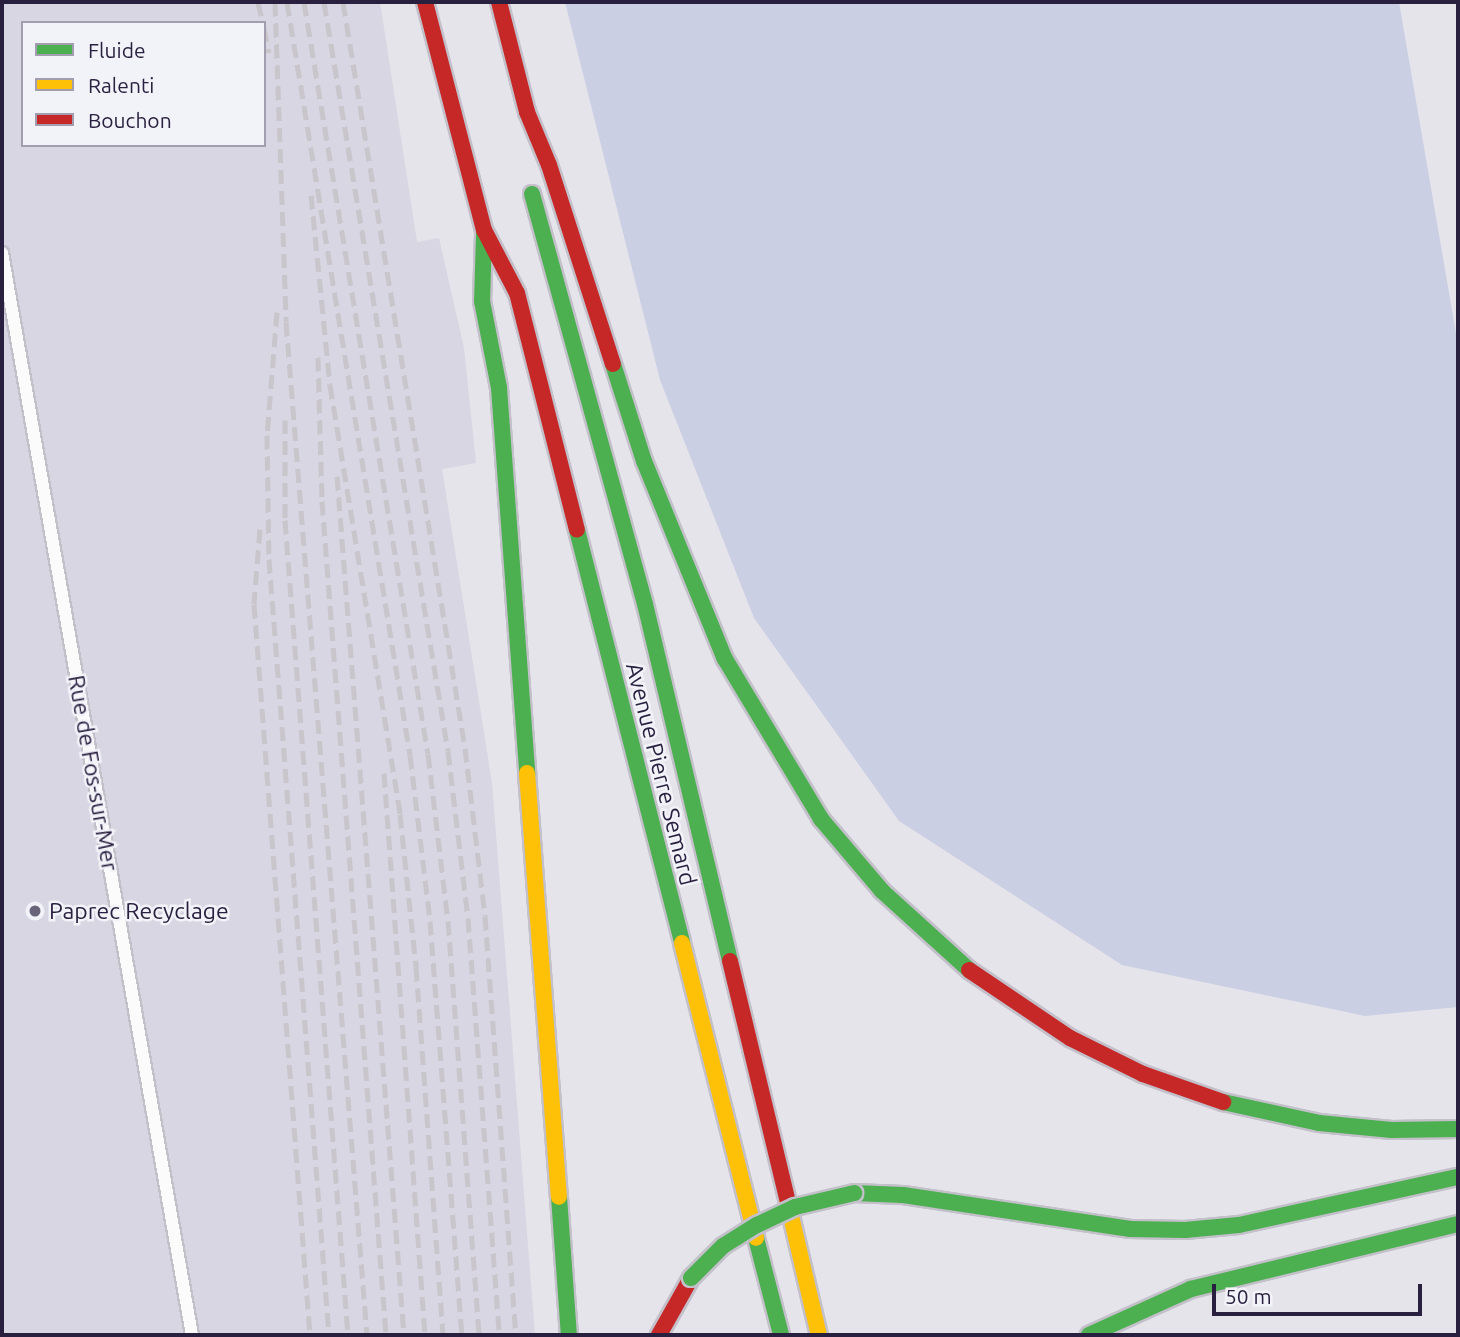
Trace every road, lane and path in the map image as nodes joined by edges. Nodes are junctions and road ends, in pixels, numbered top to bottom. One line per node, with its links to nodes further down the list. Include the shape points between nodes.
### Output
1 (425, 2): 4 (main road)
2 (499, 2): 3 (main road)
3 (527, 112): 6 (main road, via 549,165 644,461 725,659 821,819 882,891 943,951 1012,1002 1070,1038 1143,1074 1221,1102 1319,1123 1392,1130); 13 (main road, via 526,166 645,604)
4 (484, 230): 10 (main road, via 482,301 499,388); 12 (main road, Avenue Pierre Semard, via 516,293)
5 (2, 253): 9 (lane, Rue de Fos-sur-Mer)
6 (1458, 1129)
7 (1458, 1177): 11 (main road, bridge, via 1239,1225 1185,1230 1130,1229 903,1195 854,1194 795,1207 723,1246 691,1278)
8 (1458, 1224): 14 (main road, via 1191,1289)
9 (192, 1335)
10 (569, 1335)
11 (659, 1335)
12 (781, 1335)
13 (819, 1335)
14 (1089, 1335)

